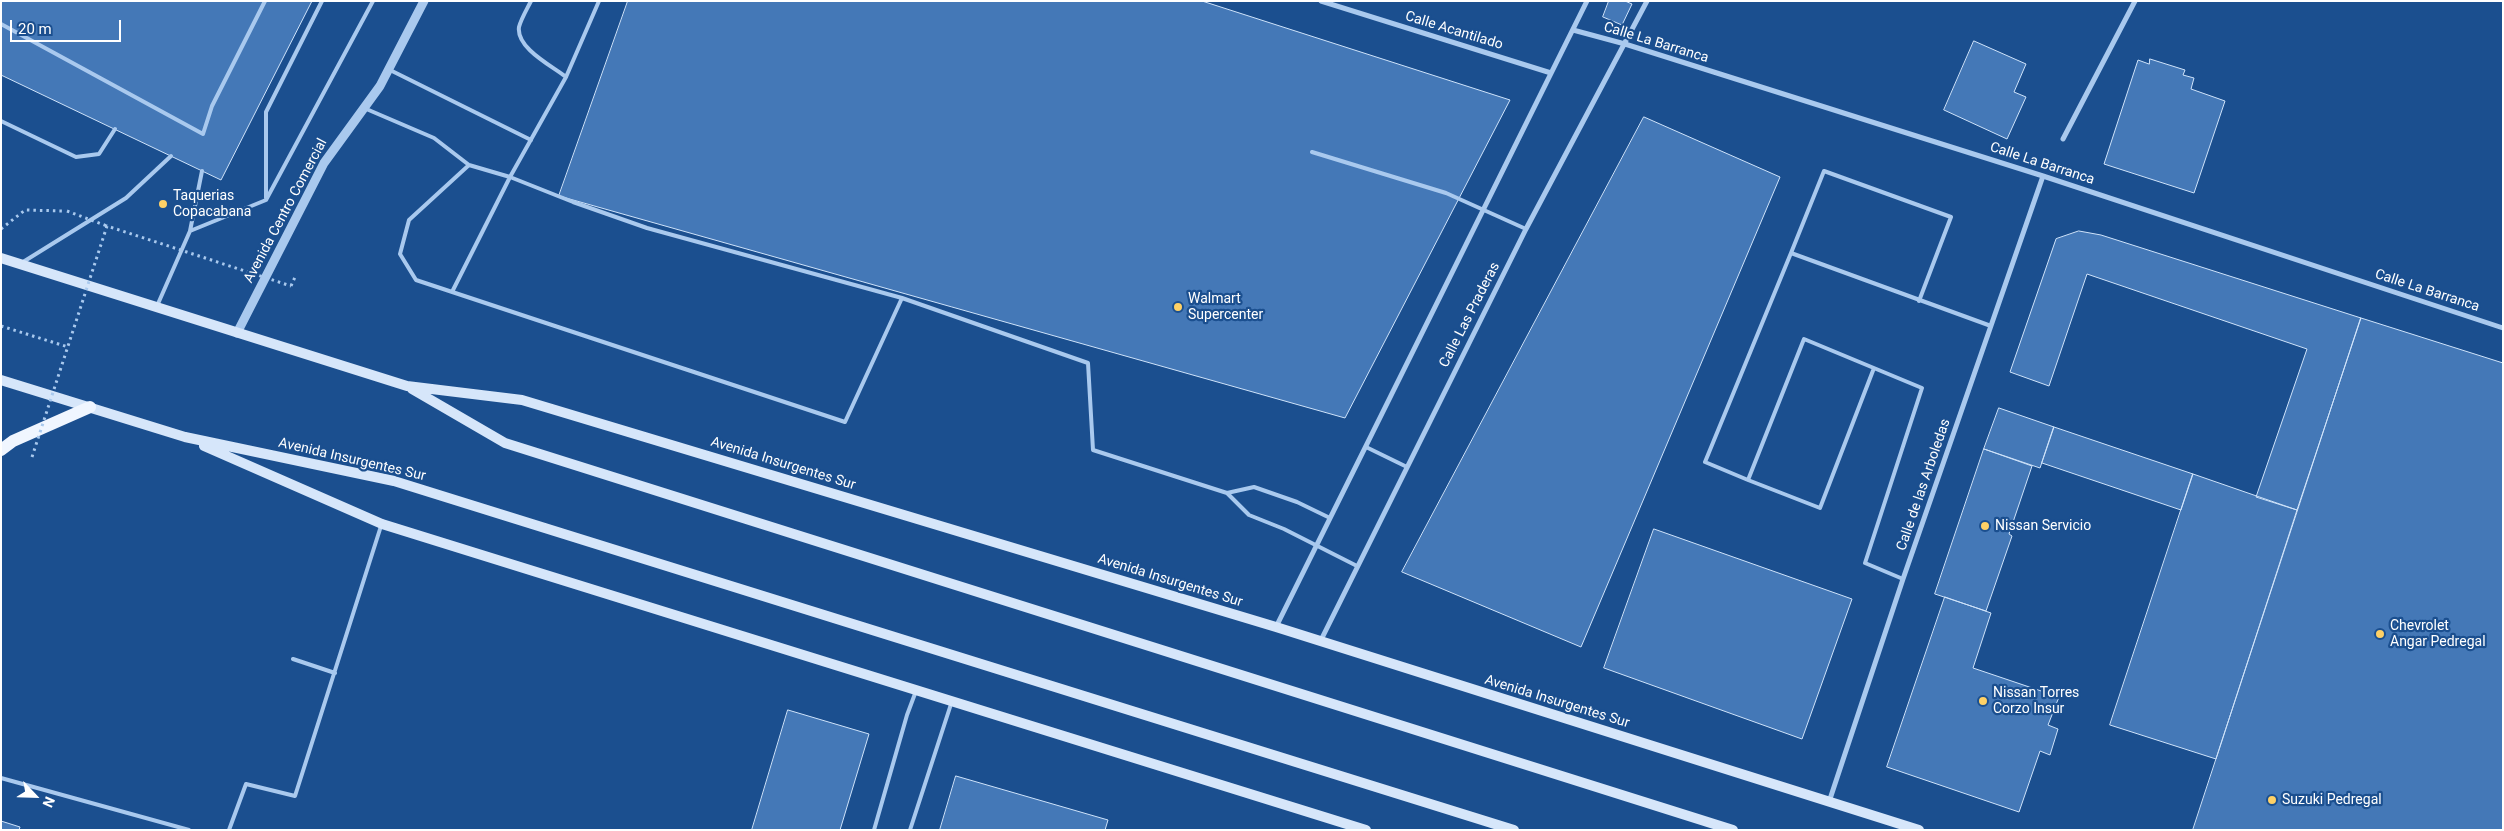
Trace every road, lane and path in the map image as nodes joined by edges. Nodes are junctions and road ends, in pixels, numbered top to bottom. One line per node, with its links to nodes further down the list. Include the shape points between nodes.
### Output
1 (265, 1): 11 (lane, via 212,106 203,134)
2 (322, 1): 28 (lane, via 266,112)
3 (373, 1): 28 (lane)
4 (424, 1): 14 (street, Avenida Centro Comercial)
5 (530, 1): 16 (lane, via 519,27 520,38)
6 (600, 1): 16 (lane)
7 (1321, 1): 15 (street, Calle Acantilado)
8 (1587, 1): 12 (street)
9 (1647, 1): 13 (street, Calle Las Praderas)
10 (2135, 1): 20 (street)
11 (1, 24)
12 (1572, 30): 13 (street, Calle La Barranca); 15 (street)
13 (1625, 44): 26 (street, Calle La Barranca); 32 (street, Calle Las Praderas)
14 (388, 69): 17 (street, Avenida Centro Comercial); 21 (lane)
15 (1551, 73): 29 (street)
16 (566, 77): 21 (lane)
17 (364, 108): 24 (lane, via 434,138); 45 (street, Avenida Centro Comercial, via 324,163)
18 (1, 120): 19 (lane, via 76,157 99,154)
19 (115, 129)
20 (2062, 139)
21 (531, 140): 27 (lane)
22 (1312, 152): 29 (lane, via 1446,193)
23 (171, 156): 36 (lane, via 126,198)
24 (469, 165): 27 (lane); 38 (lane, via 409,220 400,254 416,280)
25 (202, 171): 33 (lane)
26 (2043, 176): 43 (street, Calle de las Arboledas); 44 (street, Calle La Barranca)
27 (510, 177): 38 (lane); 39 (lane, via 647,228)
28 (266, 200): 33 (lane)
29 (1483, 209): 32 (lane); 52 (street)
30 (107, 226): 31 (path, bridge, via 67,211 25,210); 37 (path, bridge); 46 (path, bridge)
31 (1, 229)
32 (1526, 229): 55 (street, Calle Las Praderas)
33 (190, 231): 41 (lane)
34 (1791, 253): 40 (lane); 40 (lane, via 1824,171 1951,217); 56 (lane, via 1705,462)
35 (1, 258): 36 (main road, Avenida Insurgentes Sur)
36 (21, 264): 41 (main road, Avenida Insurgentes Sur)
37 (291, 286)
38 (452, 292): 39 (lane, via 845,422)
39 (902, 298): 57 (lane, via 1088,363 1093,450)
40 (1919, 301): 43 (lane)
41 (156, 308): 45 (main road, Avenida Insurgentes Sur)
42 (1, 326): 46 (path)
43 (1991, 326): 62 (street, Calle de las Arboledas)
44 (2503, 328)
45 (237, 333): 49 (main road, Avenida Insurgentes Sur)
46 (68, 347): 54 (path, bridge)
47 (1874, 368): 56 (lane, via 1820,508); 56 (lane, via 1804,339); 62 (lane, via 1922,388 1865,564)
48 (1, 380): 50 (main road, Avenida Insurgentes Sur)
49 (407, 386): 63 (main road, Avenida Insurgentes Sur, via 522,400); 77 (main road, Avenida Insurgentes Sur, via 505,443)
50 (90, 407): 51 (main road, Avenida Insurgentes Sur); 53 (main road, via 13,441)
51 (185, 437): 59 (main road, Avenida Insurgentes Sur); 76 (main road, Avenida Insurgentes Sur, via 394,481)
52 (1366, 447): 55 (lane); 58 (street)
53 (1, 450)
54 (32, 457)
55 (1407, 467): 61 (street, Calle Las Praderas)
56 (1748, 480)
57 (1227, 493): 58 (lane, via 1254,487); 60 (lane, via 1249,515)
58 (1330, 518): 60 (street)
59 (382, 524): 66 (lane); 67 (main road, Avenida Insurgentes Sur)
60 (1316, 546): 61 (lane); 63 (street)
61 (1357, 566): 64 (street, Calle Las Praderas)
62 (1903, 579): 70 (street, Calle de las Arboledas)
63 (1276, 627): 64 (main road, Avenida Insurgentes Sur)
64 (1320, 642): 70 (main road, Avenida Insurgentes Sur)
65 (293, 659): 66 (lane)
66 (335, 673): 72 (lane, via 295,796 246,784)
67 (916, 691): 68 (main road, Avenida Insurgentes Sur); 73 (lane)
68 (952, 701): 74 (lane); 75 (main road, Avenida Insurgentes Sur)
69 (1, 778): 71 (lane)
70 (1829, 802): 78 (main road, Avenida Insurgentes Sur)
71 (189, 830)
72 (230, 830)
73 (874, 830)
74 (910, 830)
75 (1366, 830)
76 (1514, 830)
77 (1733, 830)
78 (1919, 830)

